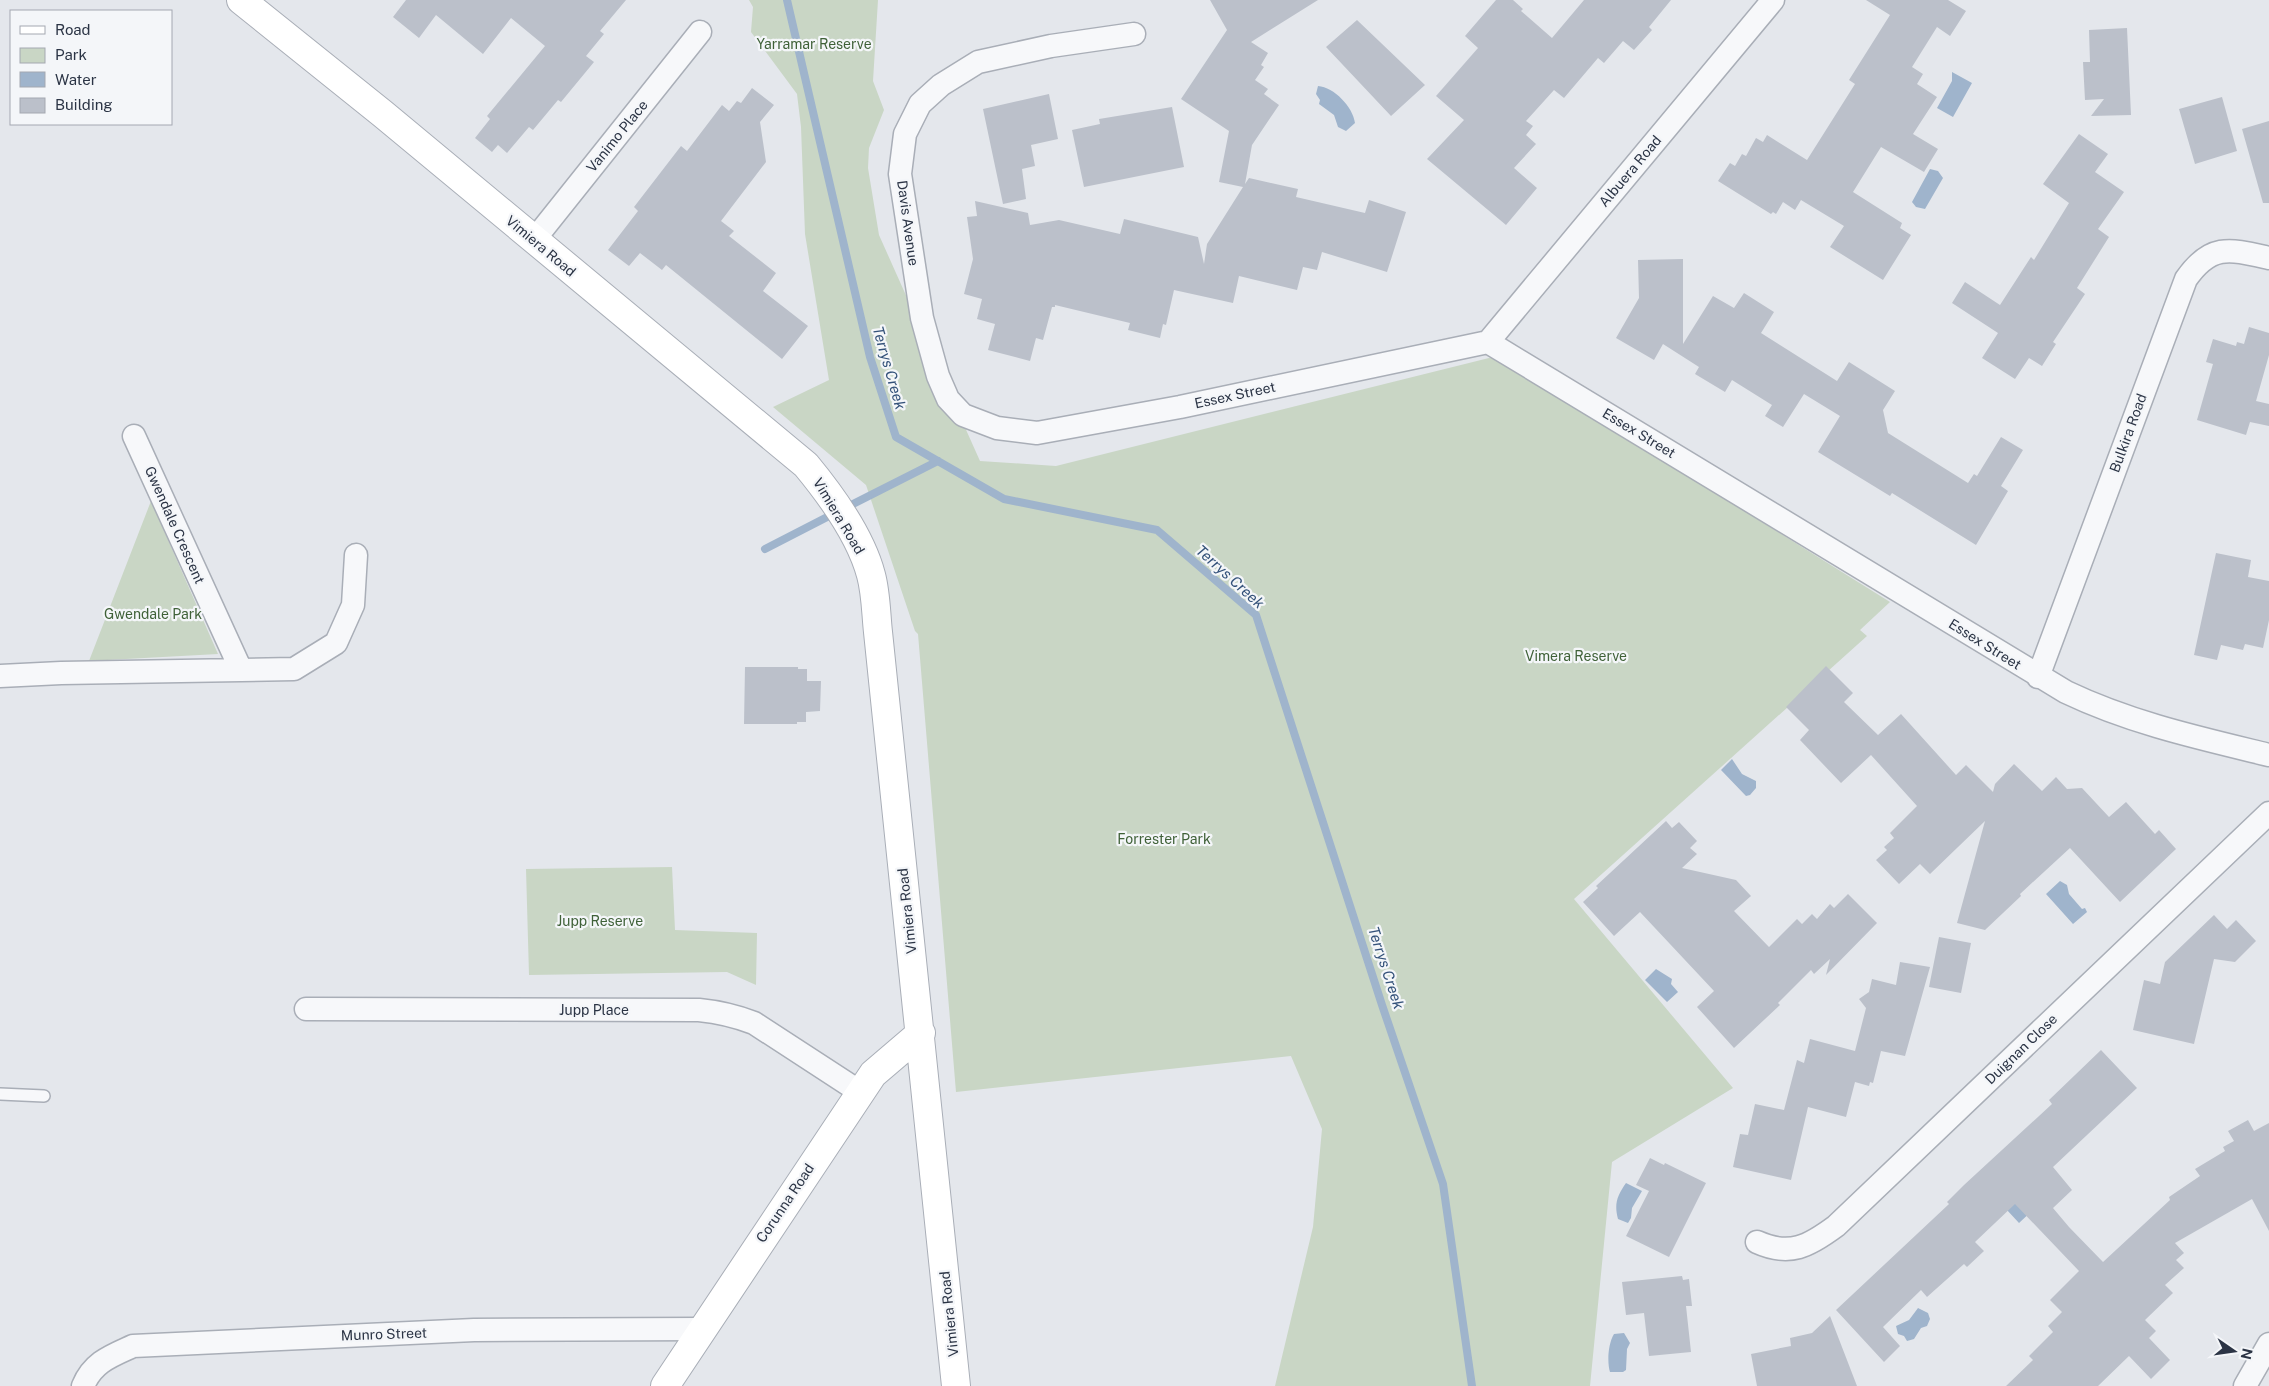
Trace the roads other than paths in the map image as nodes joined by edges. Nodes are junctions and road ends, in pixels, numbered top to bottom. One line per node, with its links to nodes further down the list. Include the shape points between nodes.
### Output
1 (241, 0): 5 (street, Vimiera Road)
2 (1773, 0): 7 (street, Albuera Road)
3 (700, 32): 5 (street, Vanimo Place)
4 (1134, 34): 8 (street, Davis Avenue, via 1052,46 978,62 941,85 920,104 905,134 900,174 922,318 938,376 948,399)
5 (534, 240): 17 (street, Vimiera Road, via 806,465 851,530 871,574)
6 (2269, 258): 13 (street, Bulkira Road, via 2222,251 2197,264 2186,279)
7 (1488, 342): 8 (street, Essex Street, via 1180,407 1037,433 997,428); 13 (street, Essex Street)
8 (963, 415)
9 (134, 436): 11 (street, Gwendale Crescent)
10 (356, 555): 11 (street, via 353,605 336,643 294,669)
11 (240, 670): 12 (street)
12 (0, 676)
13 (2038, 677): 14 (street, Essex Street, via 2096,707 2137,721)
14 (2269, 755)
15 (2269, 813): 21 (street, Duignan Close, via 1836,1226 1813,1243 1789,1250 1773,1249)
16 (306, 1009): 18 (street, Jupp Place, via 719,1012 754,1023)
17 (921, 1033): 18 (street, Corunna Road, via 873,1074); 26 (street, Vimiera Road)
18 (860, 1092): 22 (street, Corunna Road)
19 (0, 1094): 20 (lane)
20 (44, 1096)
21 (1757, 1242)
22 (701, 1330): 24 (street, Munro Street, via 474,1330 133,1346 103,1359); 25 (street, Corunna Road)
23 (2269, 1344): 27 (street)
24 (83, 1386)
25 (665, 1386)
26 (956, 1386)
27 (2244, 1386)

